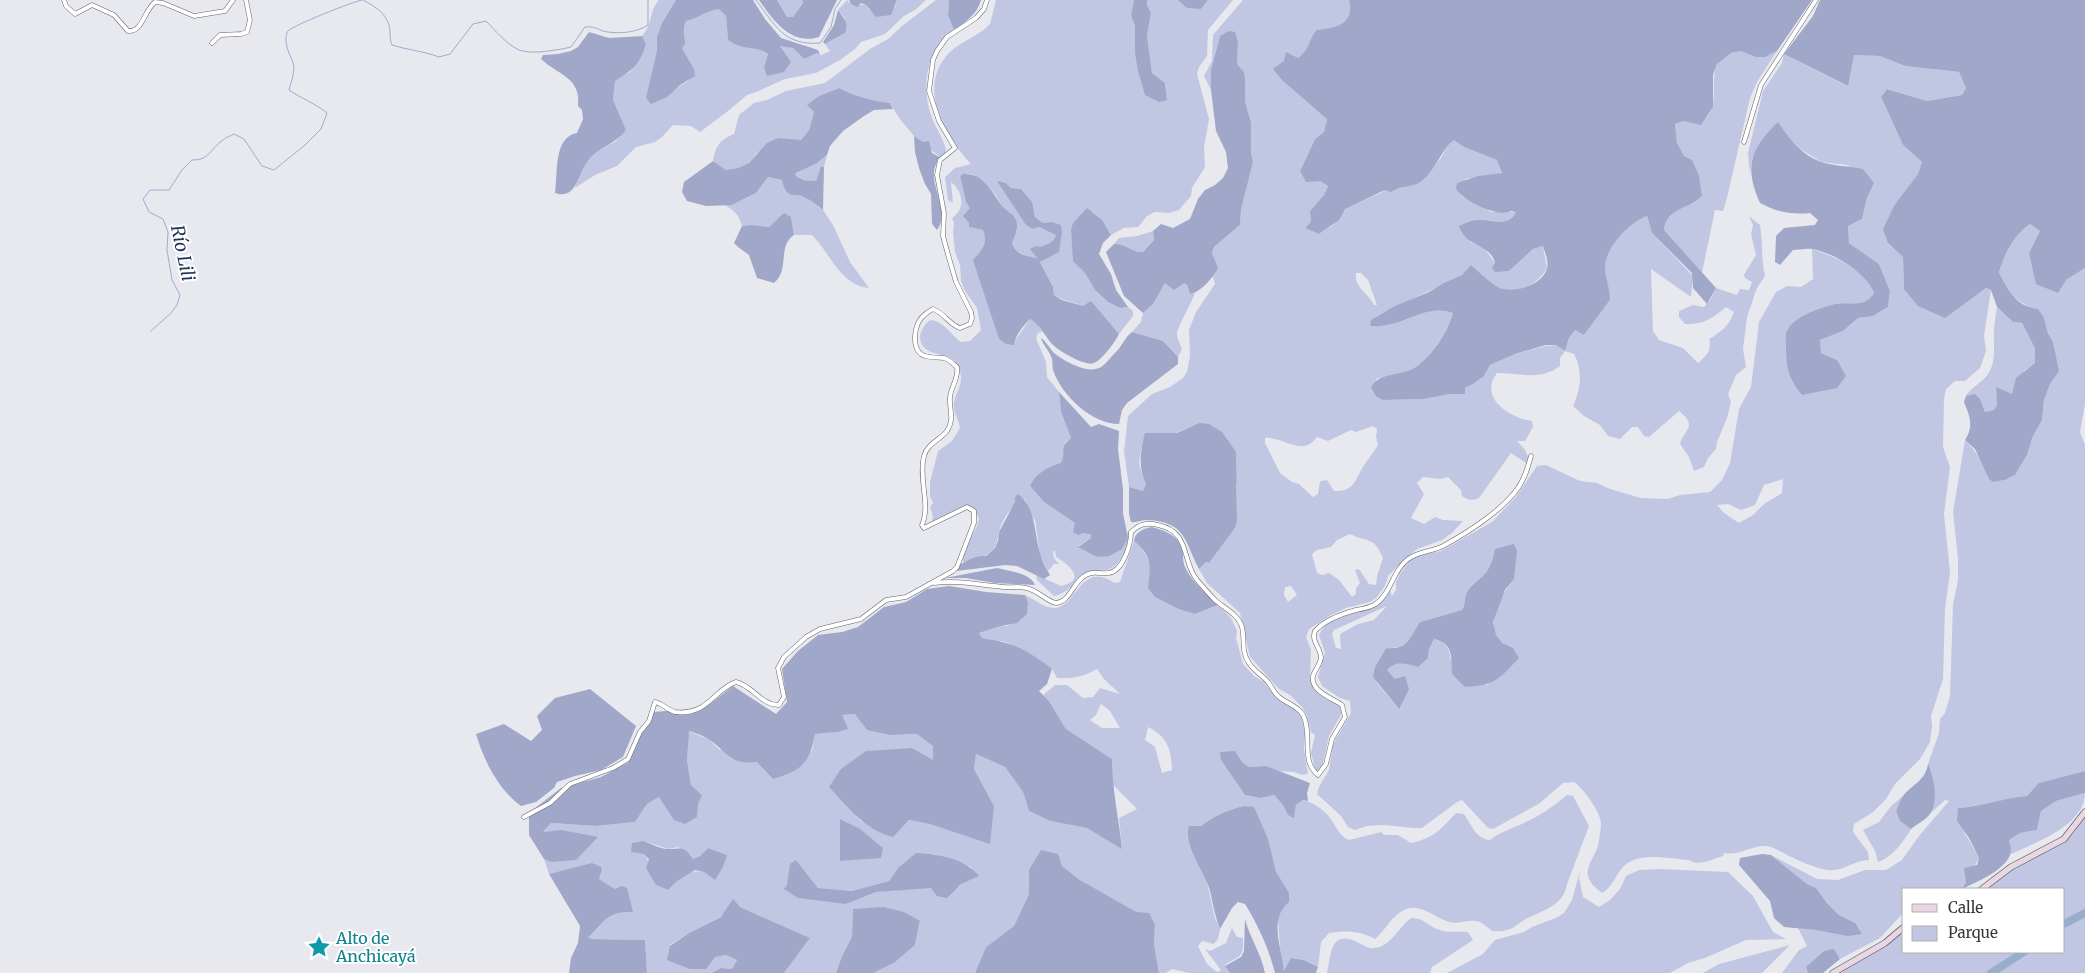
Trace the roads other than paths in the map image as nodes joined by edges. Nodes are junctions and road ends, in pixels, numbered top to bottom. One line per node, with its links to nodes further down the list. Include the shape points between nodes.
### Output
1 (64, 0): 2 (street, via 75,14 92,5 114,15 128,31 134,31 155,2 194,16 225,11)
2 (234, 0)
3 (246, 0): 6 (street, via 250,20 247,32 220,35)
4 (987, 0): 9 (street, via 976,18 956,30 937,51 929,91 939,121 955,148 938,165 944,213 943,236 956,282 972,318 966,327 960,328 933,309 922,316 914,336 920,354 945,358 957,367 958,374 950,395 949,427 924,456 926,515 923,527 967,506 974,510 974,523 957,567)
5 (1816, 0): 7 (street, via 1761,85)
6 (212, 43)
7 (1744, 142)
8 (1531, 456): 9 (street, via 1517,490 1494,514 1442,546 1416,553 1397,570 1377,603 1325,622 1315,631 1314,641 1321,656 1313,681 1320,693 1342,705 1345,717 1332,739 1326,764 1318,775 1309,764 1308,728 1303,714 1278,696 1249,663 1245,656 1242,627 1237,618 1197,580 1188,565 1186,549 1179,537 1162,526 1146,523 1137,526 1130,532 1124,558 1116,570 1085,575 1074,585 1068,597 1057,603 1026,588 965,582)
9 (932, 583): 11 (street, via 906,597 886,600 861,619 820,629 806,637 784,657 778,668 784,697 779,705 772,705 736,682 705,706 686,711 667,710 655,702 649,721 640,732 628,759 570,784 550,803)
10 (2085, 812): 12 (street, via 2064,840 2011,867)
11 (524, 817)
12 (1983, 888)
13 (1902, 929): 14 (street, via 1885,943)
14 (1834, 973)

